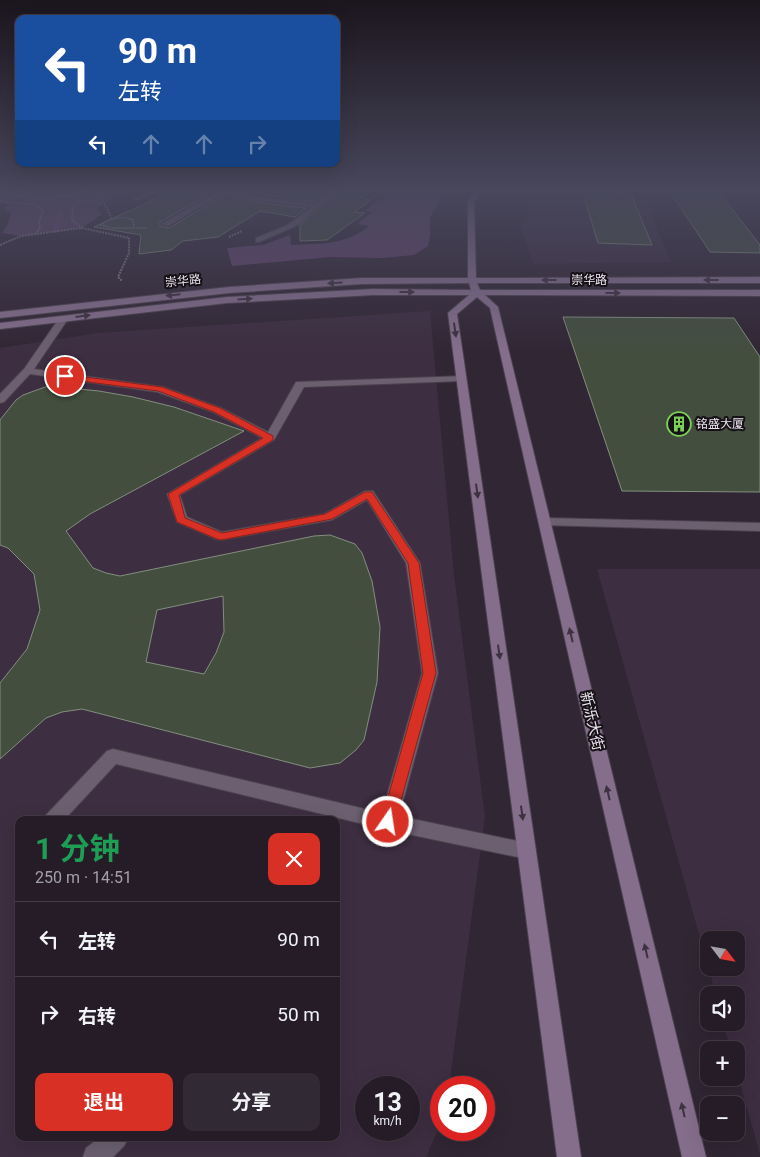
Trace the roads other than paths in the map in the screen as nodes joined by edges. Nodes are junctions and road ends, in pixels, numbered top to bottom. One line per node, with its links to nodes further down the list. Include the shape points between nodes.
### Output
1 (473, 244): 3 (main road)
2 (760, 280): 3 (main road, 崇华路, one-way to 3)
3 (474, 286): 4 (main road, 崇华路, one-way to 4); 5 (main road, 崇华路, one-way to 5, via 362,281 229,290); 6 (main road, 崇华路, one-way to 3, via 227,300); 9 (main road, one-way to 9, via 452,313); 12 (main road, 新泺大街, via 494,307)
4 (760, 293)
5 (0, 315)
6 (63, 319): 7 (main road, 崇华路); 8 (lane)
7 (0, 326)
8 (28, 371): 10 (lane); 11 (lane, via 159,388 217,410)
9 (462, 378): 11 (lane, via 300,384); 16 (main road, one-way to 16)
10 (0, 400)
11 (270, 438): 15 (lane, via 173,494 181,519 221,536 328,517 369,494 413,563 430,673)
12 (545, 522): 13 (lane); 20 (main road, 新泺大街, one-way to 12)
13 (760, 527)
14 (56, 816): 15 (lane, via 113,756)
15 (388, 822): 16 (lane)
16 (527, 851): 19 (main road)
17 (113, 1141): 18 (lane)
18 (95, 1157)
19 (569, 1157)
20 (694, 1157)

